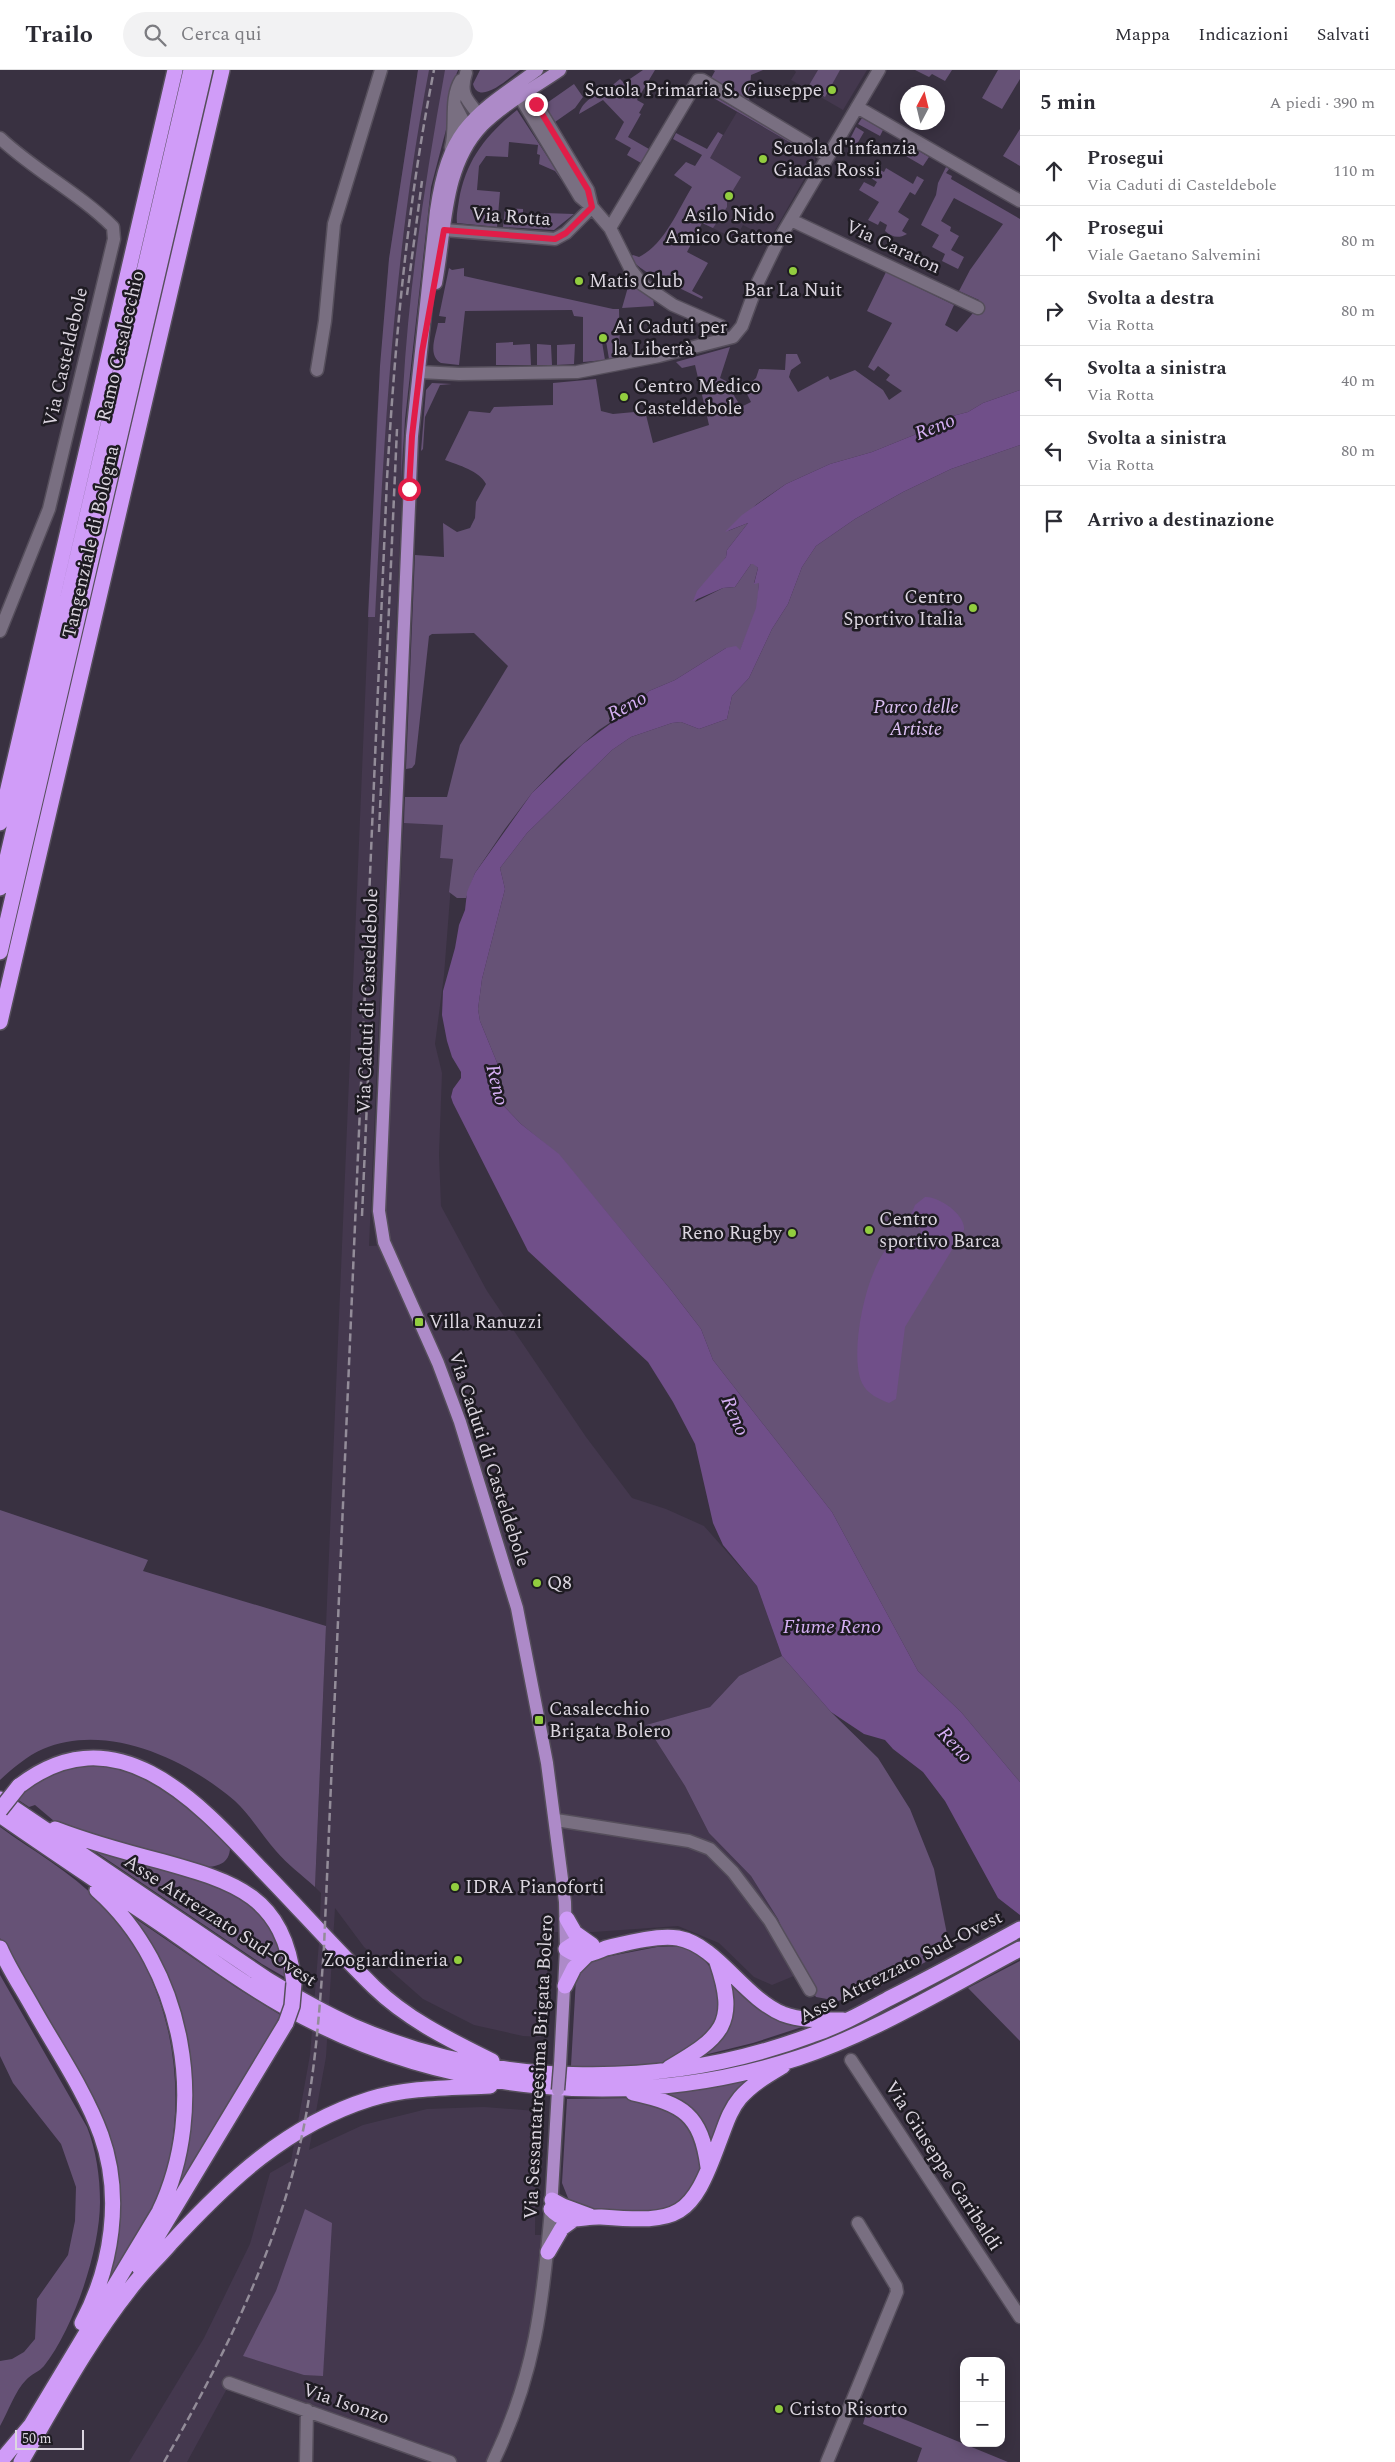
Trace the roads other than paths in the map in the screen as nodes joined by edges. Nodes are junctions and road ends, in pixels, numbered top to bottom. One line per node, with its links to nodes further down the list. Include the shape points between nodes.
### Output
1 (175, 70): 28 (highway, Tangenziale di Bologna)
2 (191, 70): 29 (highway, Ramo Casalecchio)
3 (206, 70): 30 (highway, Ramo Casalecchio)
4 (222, 70): 31 (highway, Tangenziale di Bologna)
5 (381, 70): 25 (street, via 334,224)
6 (537, 70): 12 (main road)
7 (560, 70): 10 (main road)
8 (879, 70): 11 (street)
9 (467, 71): 12 (street, via 463,86 465,97); 13 (street, via 456,91 455,106)
10 (524, 94): 14 (main road); 18 (street, via 580,198)
11 (857, 107): 16 (street); 17 (street)
12 (478, 113): 13 (main road); 14 (street)
13 (461, 126): 14 (street); 24 (main road, via 439,192)
14 (481, 127): 21 (main road, via 457,166)
15 (0, 138): 27 (street, Via Casteldebole, via 13,151 97,211 113,227 114,239 49,508)
16 (828, 156): 19 (street); 20 (street, via 698,80)
17 (1020, 201)
18 (592, 207): 20 (street); 21 (street, Via Rotta, via 566,233 555,239)
19 (791, 220): 22 (street, Via Caraton); 26 (street, via 765,268 742,326 733,337 724,341 577,372)
20 (610, 228): 23 (street, via 631,270 642,284 673,306)
21 (444, 230): 24 (main road)
22 (978, 308)
23 (720, 326)
24 (424, 334): 26 (main road, Via Caduti di Casteldebole)
25 (317, 370)
26 (420, 372): 32 (main road, Via Caduti di Casteldebole, via 412,436 379,1211 386,1248 457,1413)
27 (0, 630)
28 (0, 823)
29 (0, 888)
30 (0, 952)
31 (0, 1022)
32 (517, 1608): 35 (main road, Via Sessantatreesima Brigata Bolero)
33 (2, 1809): 34 (highway); 36 (highway); 49 (highway, bridge, via 20,1786 46,1769 87,1758 126,1762 170,1784 207,1812 374,1988 444,2038)
34 (31, 1820): 49 (highway, Asse Attrezzato Sud-Ovest, via 268,1980 312,2005 354,2026 417,2049); 59 (highway, bridge, via 100,1845 238,1886 265,1909 279,1927 289,1953 294,1983 292,2006 286,2023)
35 (556, 1820): 37 (main road, Via Sessantatreesima Brigata Bolero); 45 (street, via 689,1841 710,1849 733,1872 770,1921)
36 (52, 1851): 51 (highway, Asse Attrezzato Sud-Ovest, via 254,1988 304,2017 398,2057); 62 (highway, via 119,1912 152,1962 174,2016 185,2096 181,2140 166,2199)
37 (567, 1919): 40 (main road, Via Sessantatreesima Brigata Bolero); 41 (highway)
38 (1020, 1929): 46 (highway, Asse Attrezzato Sud-Ovest)
39 (0, 1948): 62 (highway, via 95,2121 106,2152 112,2188 111,2226 103,2268 85,2317)
40 (566, 1949): 41 (highway, via 578,1955); 44 (main road, Via Sessantatreesima Brigata Bolero)
41 (588, 1949): 43 (highway, via 679,1938 696,1945); 44 (highway)
42 (1020, 1949): 47 (highway, Asse Attrezzato Sud-Ovest, via 867,2029)
43 (717, 1962): 46 (highway, via 761,2002 783,2014 803,2019); 50 (highway, via 726,1992 722,2022 712,2040 703,2048)
44 (565, 1986): 54 (main road, Via Sessantatreesima Brigata Bolero, bridge)
45 (810, 1990)
46 (847, 2020): 50 (highway, Asse Attrezzato Sud-Ovest, via 814,2035 756,2053)
47 (795, 2059): 52 (highway, Asse Attrezzato Sud-Ovest, via 697,2081); 53 (highway, via 751,2086 739,2098 727,2119)
48 (851, 2060): 60 (street, Via Giuseppe Garibaldi)
49 (510, 2069): 50 (highway, Asse Attrezzato Sud-Ovest, via 565,2075)
50 (663, 2072)
51 (521, 2085): 52 (highway, Asse Attrezzato Sud-Ovest); 59 (highway, via 436,2088 398,2093 346,2107 306,2125 240,2175 181,2232)
52 (615, 2089): 53 (highway, via 665,2100 680,2109 702,2136)
53 (708, 2169): 55 (highway, via 695,2197 671,2215 651,2220)
54 (552, 2204): 55 (highway); 56 (highway, via 560,2217); 58 (street, Via Sessantatreesima Brigata Bolero)
55 (594, 2216): 56 (highway)
56 (574, 2220): 58 (highway, via 562,2228)
57 (858, 2223): 69 (street, via 897,2292)
58 (548, 2252): 68 (street, Via Sessantatreesima Brigata Bolero, via 533,2354 511,2421)
59 (130, 2288): 65 (highway)
60 (1020, 2317)
61 (230, 2383): 63 (street, Via Isonzo)
62 (44, 2403): 64 (highway, via 31,2425)
63 (308, 2410): 66 (street); 67 (street, Via Isonzo)
64 (0, 2462)
65 (21, 2462)
66 (306, 2462)
67 (450, 2462)
68 (492, 2462)
69 (828, 2462)

